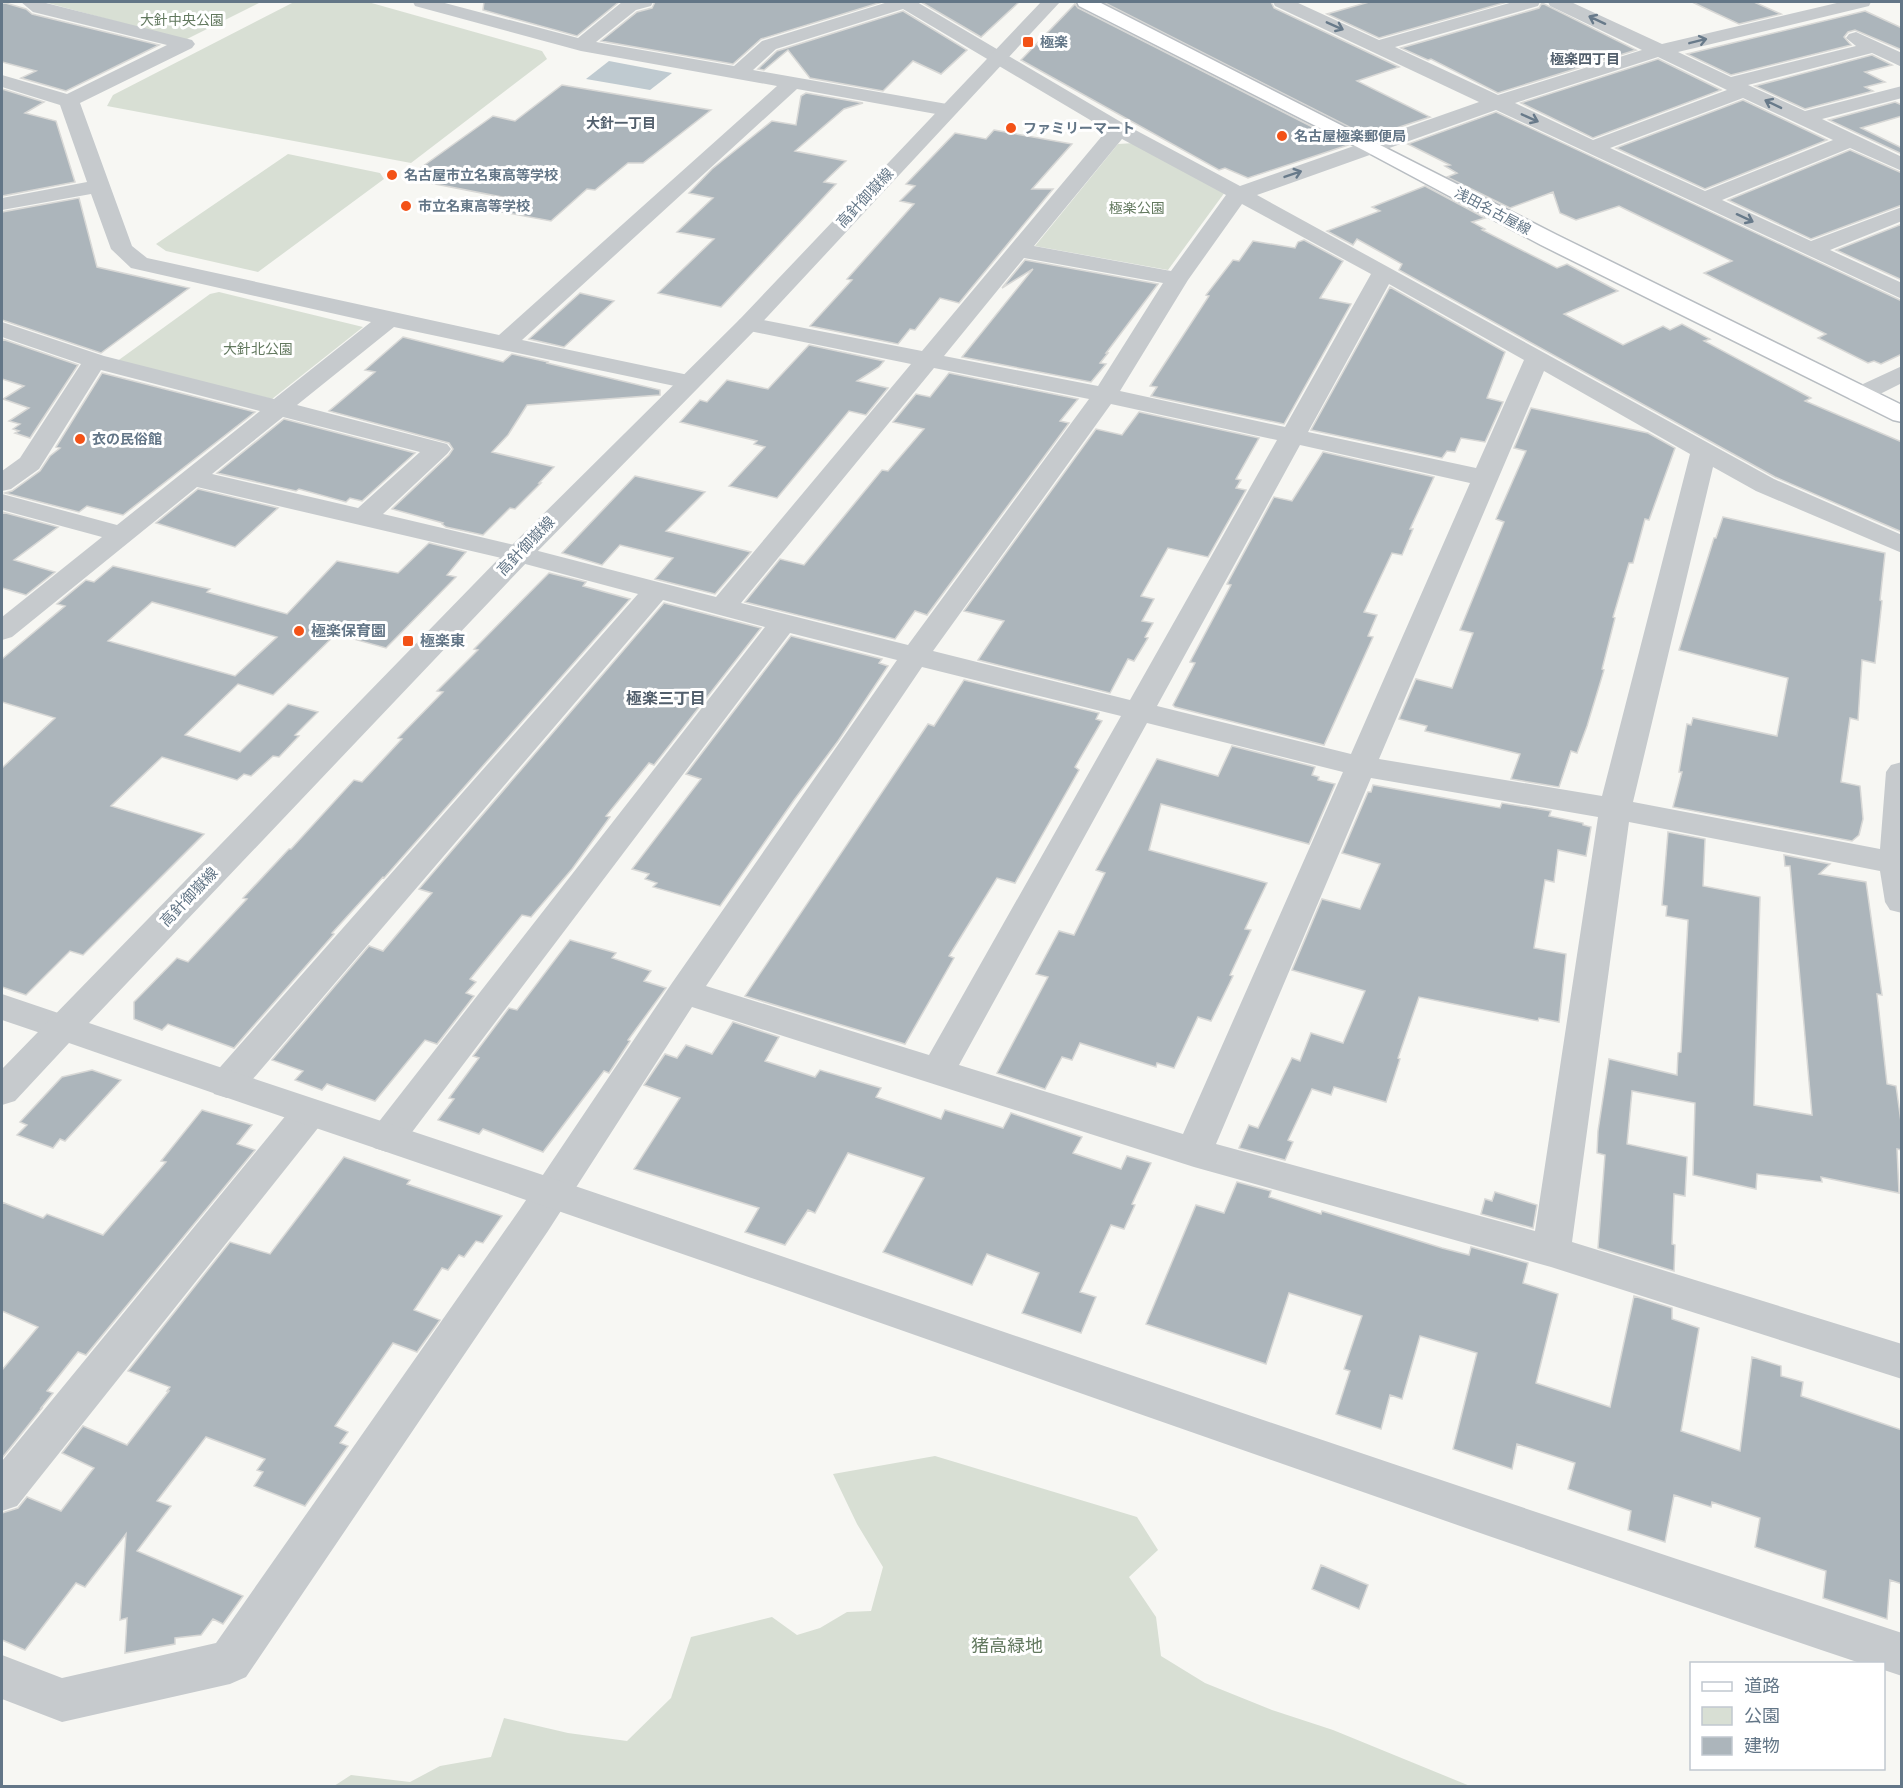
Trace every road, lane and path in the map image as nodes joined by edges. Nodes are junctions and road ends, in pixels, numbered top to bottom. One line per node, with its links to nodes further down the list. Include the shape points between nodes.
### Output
1 (30, 2): 24 (street, via 40,8 185,44)
2 (644, 2): 13 (street, via 629,6)
3 (905, 2): 17 (street); 19 (street, via 769,45)
4 (1051, 2): 17 (street, 高針御嶽線)
5 (1086, 2): 31 (main road, 浅田名古屋線)
6 (1282, 2): 14 (street, one-way to 14)
7 (1531, 2): 14 (street)
8 (1557, 2): 16 (street, one-way to 8)
9 (1785, 2): 12 (street)
10 (1862, 2): 12 (street)
11 (438, 3): 13 (street)
12 (1810, 14): 15 (street); 16 (street, one-way to 12)
13 (581, 45): 19 (street)
14 (1379, 46): 25 (street)
15 (1874, 47): 18 (street); 22 (street)
16 (1661, 50): 22 (street); 25 (street)
17 (998, 57): 26 (street, 高針御嶽線); 28 (street)
18 (1902, 61)
19 (738, 73): 21 (street)
20 (2, 81): 24 (street)
21 (792, 83): 26 (street); 46 (street)
22 (1738, 87): 27 (street, one-way to 22); 30 (street)
23 (1902, 92): 27 (street)
24 (69, 101): 33 (street)
25 (1495, 103): 30 (street, one-way to 30); 31 (street)
26 (947, 110): 44 (street, 高針御嶽線)
27 (1803, 118): 29 (street)
28 (1119, 129): 34 (street); 39 (street)
29 (1850, 141): 32 (street); 35 (street)
30 (1595, 146): 35 (street)
31 (1372, 147): 34 (street, one-way to 31); 53 (main road, 浅田名古屋線)
32 (1902, 165)
33 (98, 186): 36 (street); 43 (street, via 122,249 139,262)
34 (1238, 194): 40 (street); 41 (street)
35 (1705, 199): 38 (street, one-way to 38)
36 (2, 204)
37 (1902, 213): 38 (street)
38 (1811, 249): 42 (street)
39 (1017, 250): 41 (street); 48 (street)
40 (1384, 272): 47 (street); 56 (street)
41 (1176, 279): 52 (street)
42 (1902, 292)
43 (389, 319): 46 (street); 54 (street)
44 (748, 324): 48 (street); 51 (street, 高針御嶽線)
45 (2, 329): 49 (street)
46 (504, 343): 51 (street)
47 (1537, 358): 57 (street); 59 (street)
48 (928, 359): 52 (street); 68 (street)
49 (95, 361): 54 (street); 60 (street, via 30,463)
50 (1902, 373): 53 (street)
51 (689, 382): 65 (street, 高針御嶽線)
52 (1105, 395): 56 (street); 71 (street)
53 (1859, 395): 55 (main road, 浅田名古屋線)
54 (280, 408): 58 (street); 62 (street, via 438,448)
55 (1902, 415)
56 (1292, 436): 59 (street); 72 (street)
57 (1704, 451): 64 (street, via 1765,485); 75 (street)
58 (195, 478): 62 (street); 63 (street)
59 (1485, 478): 73 (street)
60 (2, 483)
61 (2, 501): 63 (street)
62 (364, 518): 65 (street)
63 (121, 534): 67 (street)
64 (1902, 545)
65 (519, 554): 66 (street); 80 (street, 高針御嶽線)
66 (656, 591): 68 (street); 82 (street)
67 (15, 606): 70 (street)
68 (722, 608): 69 (street)
69 (783, 623): 71 (street); 85 (street)
70 (2, 632)
71 (915, 656): 72 (street); 78 (street)
72 (1139, 710): 73 (street); 81 (street)
73 (1360, 766): 75 (street); 86 (street)
74 (1902, 772): 76 (street)
75 (1615, 809): 76 (street); 88 (street)
76 (1898, 863): 77 (street)
77 (1902, 902)
78 (684, 992): 81 (street); 87 (street)
79 (2, 1007): 80 (street)
80 (64, 1028): 82 (street); 83 (street, 高針御嶽線)
81 (938, 1071): 86 (street)
82 (227, 1084): 84 (street)
83 (2, 1091)
84 (309, 1113): 85 (street); 90 (street)
85 (387, 1138): 87 (street)
86 (1194, 1152): 88 (street)
87 (551, 1193): 91 (street, via 1541,1536); 92 (street, via 230,1662 62,1700)
88 (1551, 1251): 89 (street)
89 (1902, 1362)
90 (2, 1492)
91 (1902, 1656)
92 (2, 1677)

